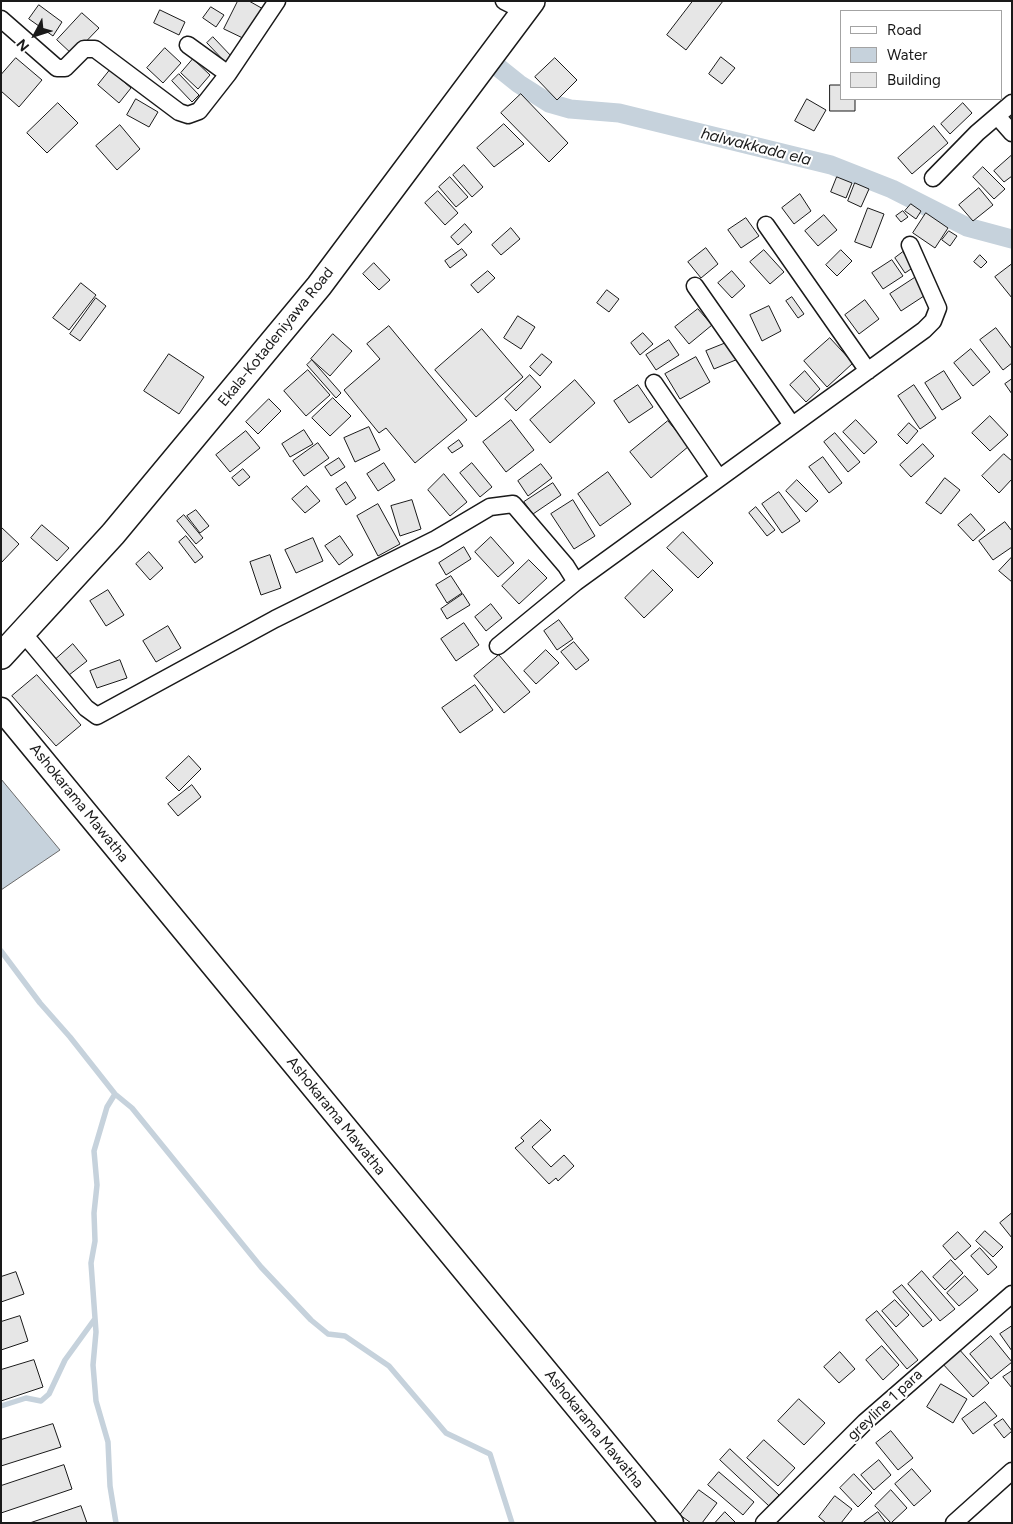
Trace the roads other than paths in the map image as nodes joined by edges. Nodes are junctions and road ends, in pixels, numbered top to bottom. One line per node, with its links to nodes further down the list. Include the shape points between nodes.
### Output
1 (277, 1): 5 (street)
2 (520, 5): 18 (main road, Ekala-Kotadeniyawa Road, via 319,286 114,534)
3 (1, 19): 5 (street, via 57,68 66,68 84,49 94,49 179,112 188,115 198,111)
4 (188, 45): 5 (street)
5 (228, 74)
6 (1012, 103): 7 (street)
7 (997, 116): 8 (street); 9 (street)
8 (1012, 133)
9 (933, 178)
10 (766, 225): 13 (street)
11 (910, 245): 13 (street, via 938,308 933,321 924,330)
12 (695, 286): 15 (street)
13 (868, 371): 15 (street)
14 (654, 383): 16 (street)
15 (792, 425): 16 (street)
16 (719, 478): 17 (street)
17 (576, 582): 18 (street, via 514,504 490,507 436,539 275,619 97,716 86,708); 19 (street)
18 (23, 633): 20 (main road, Ekala-Kotadeniyawa Road)
19 (498, 646)
20 (1, 656)
21 (1, 709): 24 (street, Ashokarama Mawatha)
22 (1012, 1294): 25 (street, greyline 1 para, via 865,1422)
23 (1012, 1471): 26 (street)
24 (672, 1523)
25 (764, 1523)
26 (954, 1523)

